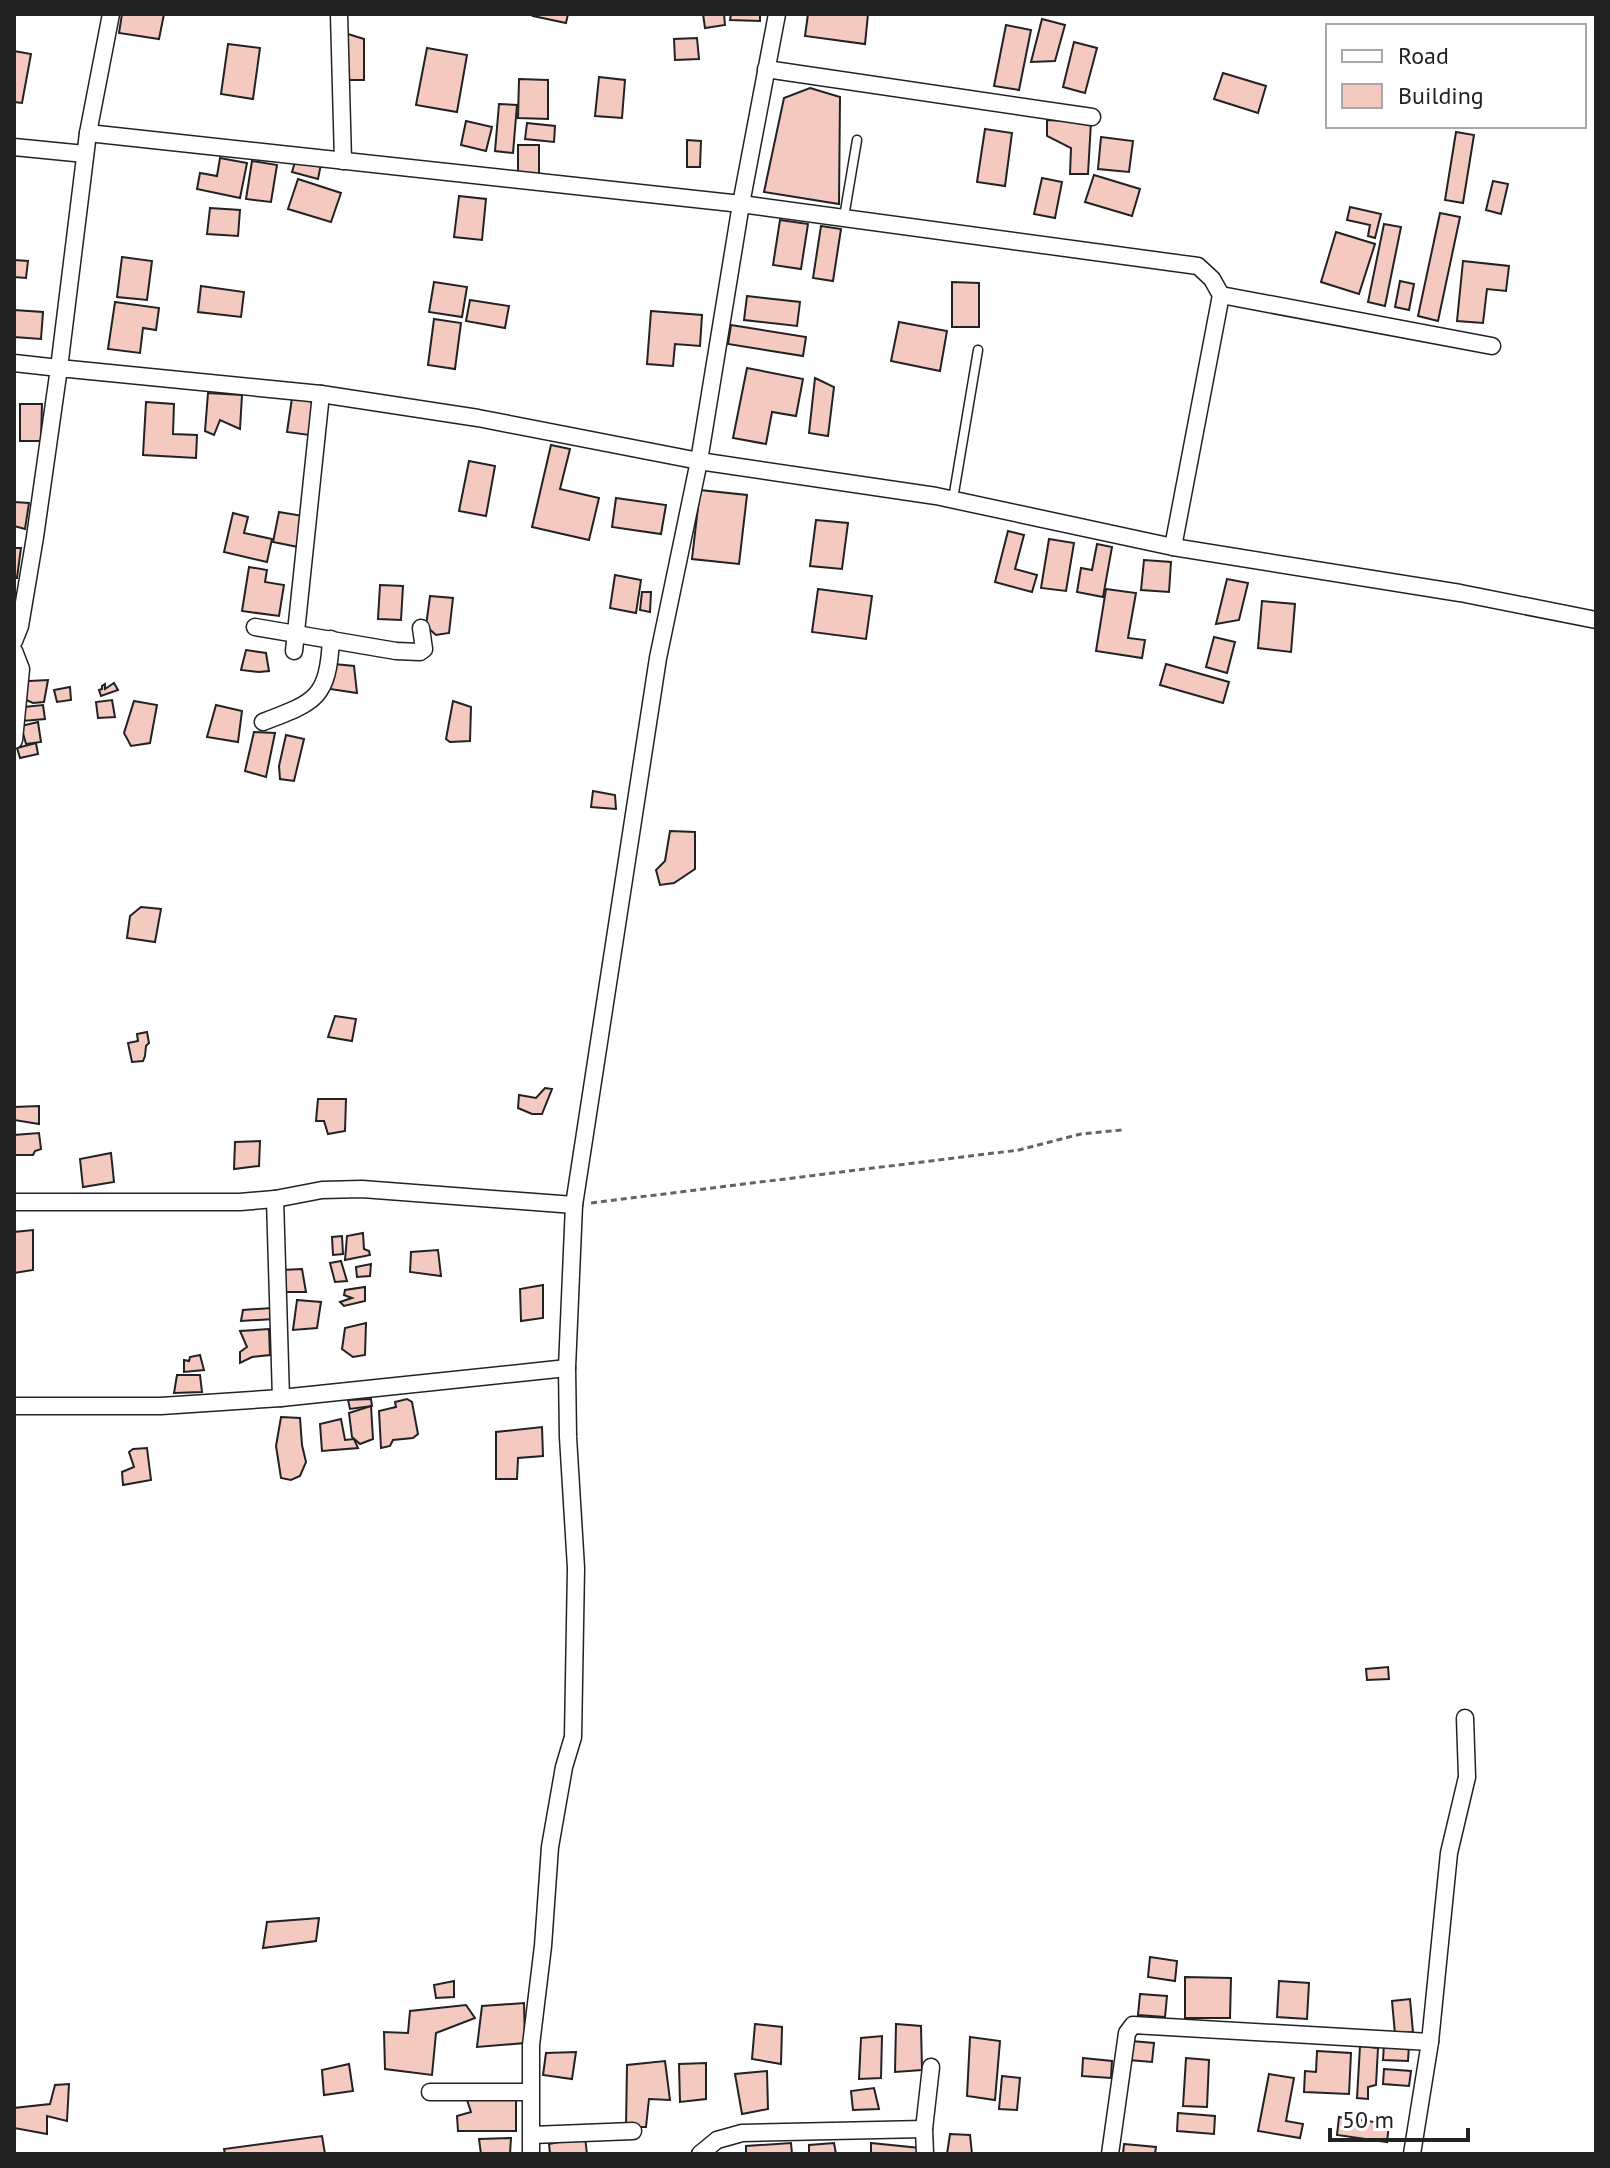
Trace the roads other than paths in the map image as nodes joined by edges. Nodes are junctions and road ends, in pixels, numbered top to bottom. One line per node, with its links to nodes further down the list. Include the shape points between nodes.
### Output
1 (111, 14): 6 (street)
2 (339, 14): 10 (street)
3 (777, 14): 4 (street)
4 (766, 69): 5 (street); 11 (street)
5 (1092, 117)
6 (88, 133): 9 (street); 10 (street)
7 (857, 140): 12 (lane)
8 (14, 147): 9 (street)
9 (85, 154): 17 (street)
10 (343, 161): 11 (street)
11 (741, 204): 12 (street); 19 (street)
12 (844, 217): 13 (street, via 1198,266)
13 (1221, 295): 14 (street); 21 (street)
14 (1492, 346)
15 (978, 350): 20 (lane)
16 (14, 363): 17 (street)
17 (59, 368): 18 (street); 27 (street)
18 (321, 394): 19 (street); 25 (street)
19 (699, 461): 20 (street); 34 (street, via 658,658)
20 (953, 499): 21 (street)
21 (1173, 547): 22 (street)
22 (1596, 620)
23 (255, 627): 25 (street)
24 (421, 628): 26 (street, via 420,652)
25 (296, 633): 26 (street); 29 (street)
26 (331, 639): 30 (street, via 326,680 317,695)
27 (14, 641)
28 (14, 651): 31 (street, via 21,669)
29 (294, 651)
30 (263, 722)
31 (14, 740)
32 (275, 1199): 33 (street); 34 (street, via 362,1189); 36 (street)
33 (14, 1202)
34 (574, 1205): 35 (street)
35 (567, 1368): 36 (street); 42 (street, via 576,1568 573,1737 550,1847)
36 (281, 1398): 37 (street, via 161,1406)
37 (14, 1406)
38 (1465, 1718): 39 (street, via 1467,1777 1449,1853)
39 (1430, 2042): 49 (street, via 1133,2025 1127,2033); 50 (street)
40 (931, 2067): 43 (street)
41 (430, 2092): 42 (street)
42 (530, 2092): 45 (street)
43 (924, 2129): 47 (street, via 742,2133 717,2140); 48 (street)
44 (633, 2131): 45 (street)
45 (532, 2135): 46 (street)
46 (531, 2154)
47 (700, 2154)
48 (925, 2154)
49 (1110, 2154)
50 (1412, 2154)

